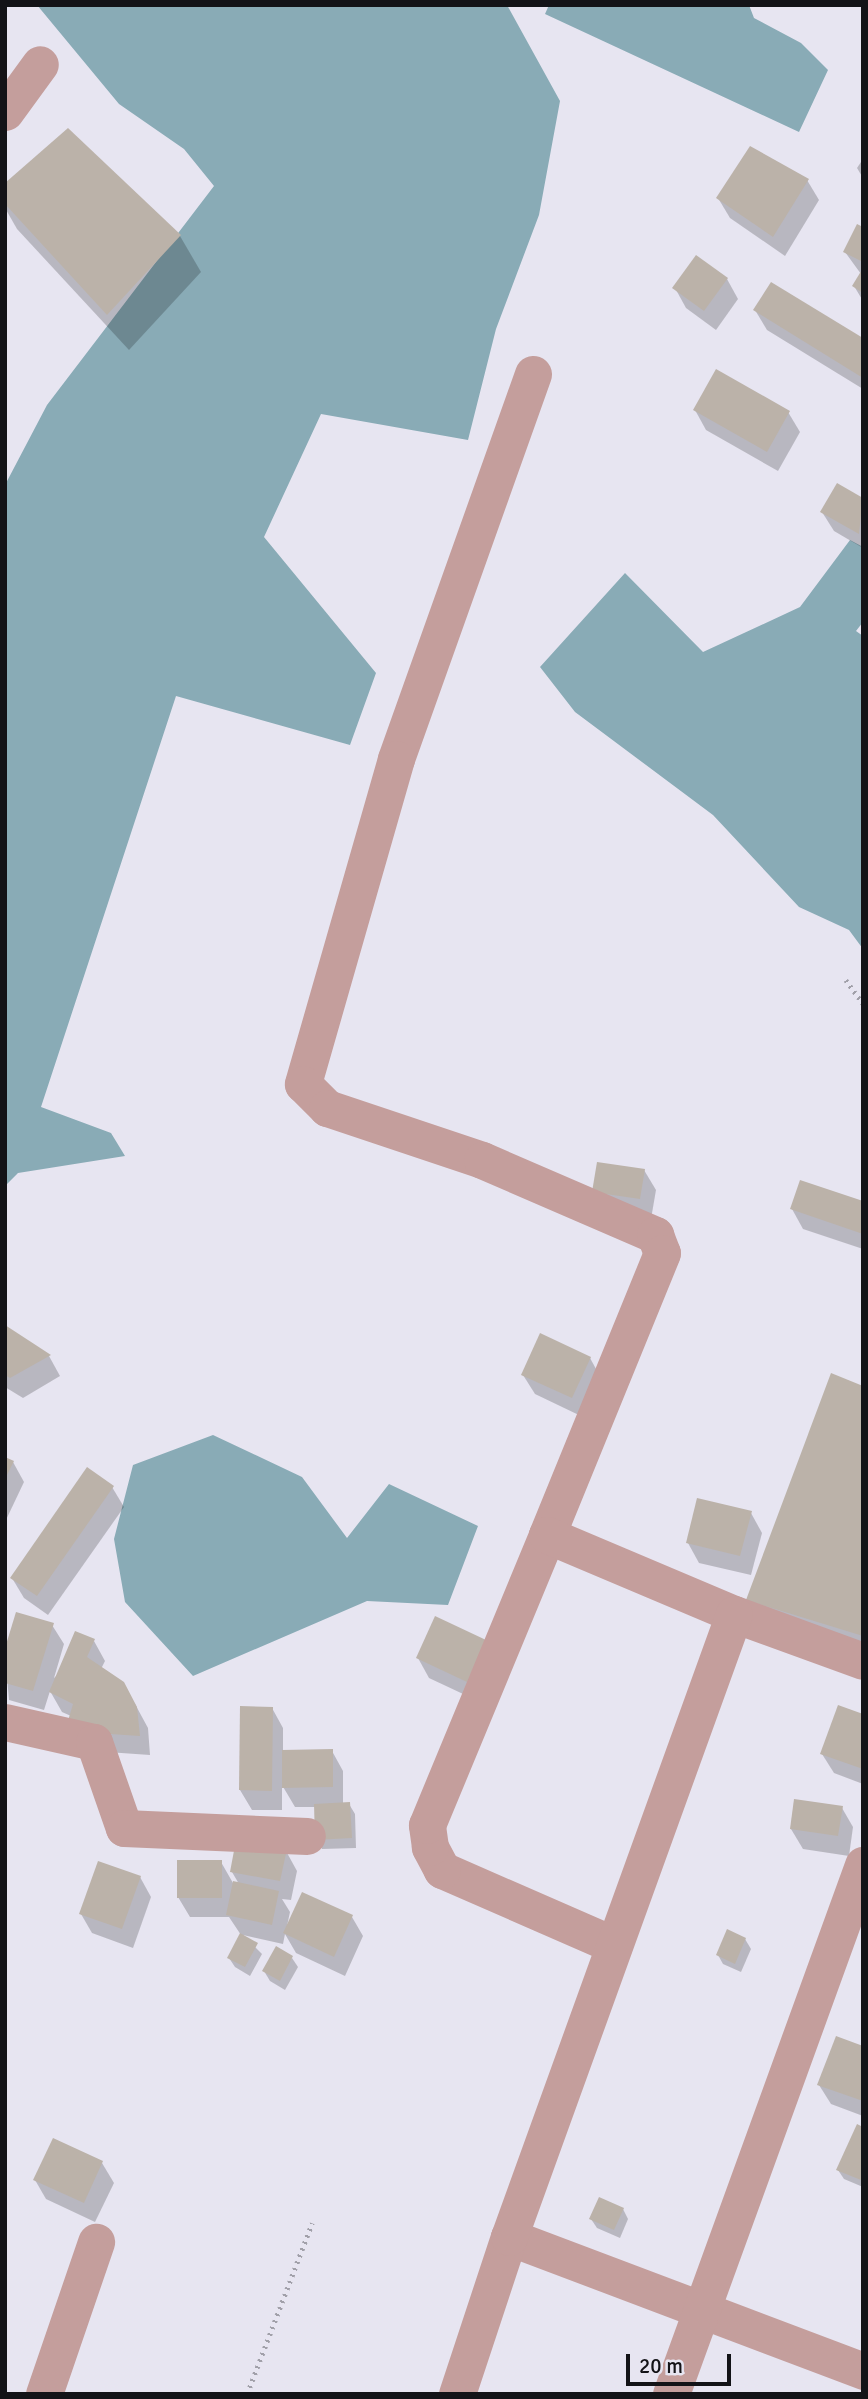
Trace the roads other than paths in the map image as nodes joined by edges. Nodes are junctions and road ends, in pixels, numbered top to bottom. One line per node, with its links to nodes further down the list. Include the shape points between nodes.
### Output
1 (40, 64): 2 (street)
2 (5, 112)
3 (533, 374): 4 (street, via 396,759 303,1084 327,1108 482,1160 655,1235 662,1253)
4 (547, 1535): 5 (street); 10 (street, via 427,1825 429,1847 442,1870)
5 (734, 1614): 6 (street); 10 (street)
6 (863, 1661)
7 (5, 1722): 8 (street, via 94,1742 124,1828)
8 (307, 1836)
9 (863, 1865): 13 (street)
10 (614, 1945): 11 (street)
11 (509, 2237): 13 (street); 16 (street)
12 (96, 2242): 15 (street)
13 (699, 2311): 14 (street); 17 (street)
14 (863, 2371)
15 (44, 2394)
16 (457, 2394)
17 (671, 2394)

